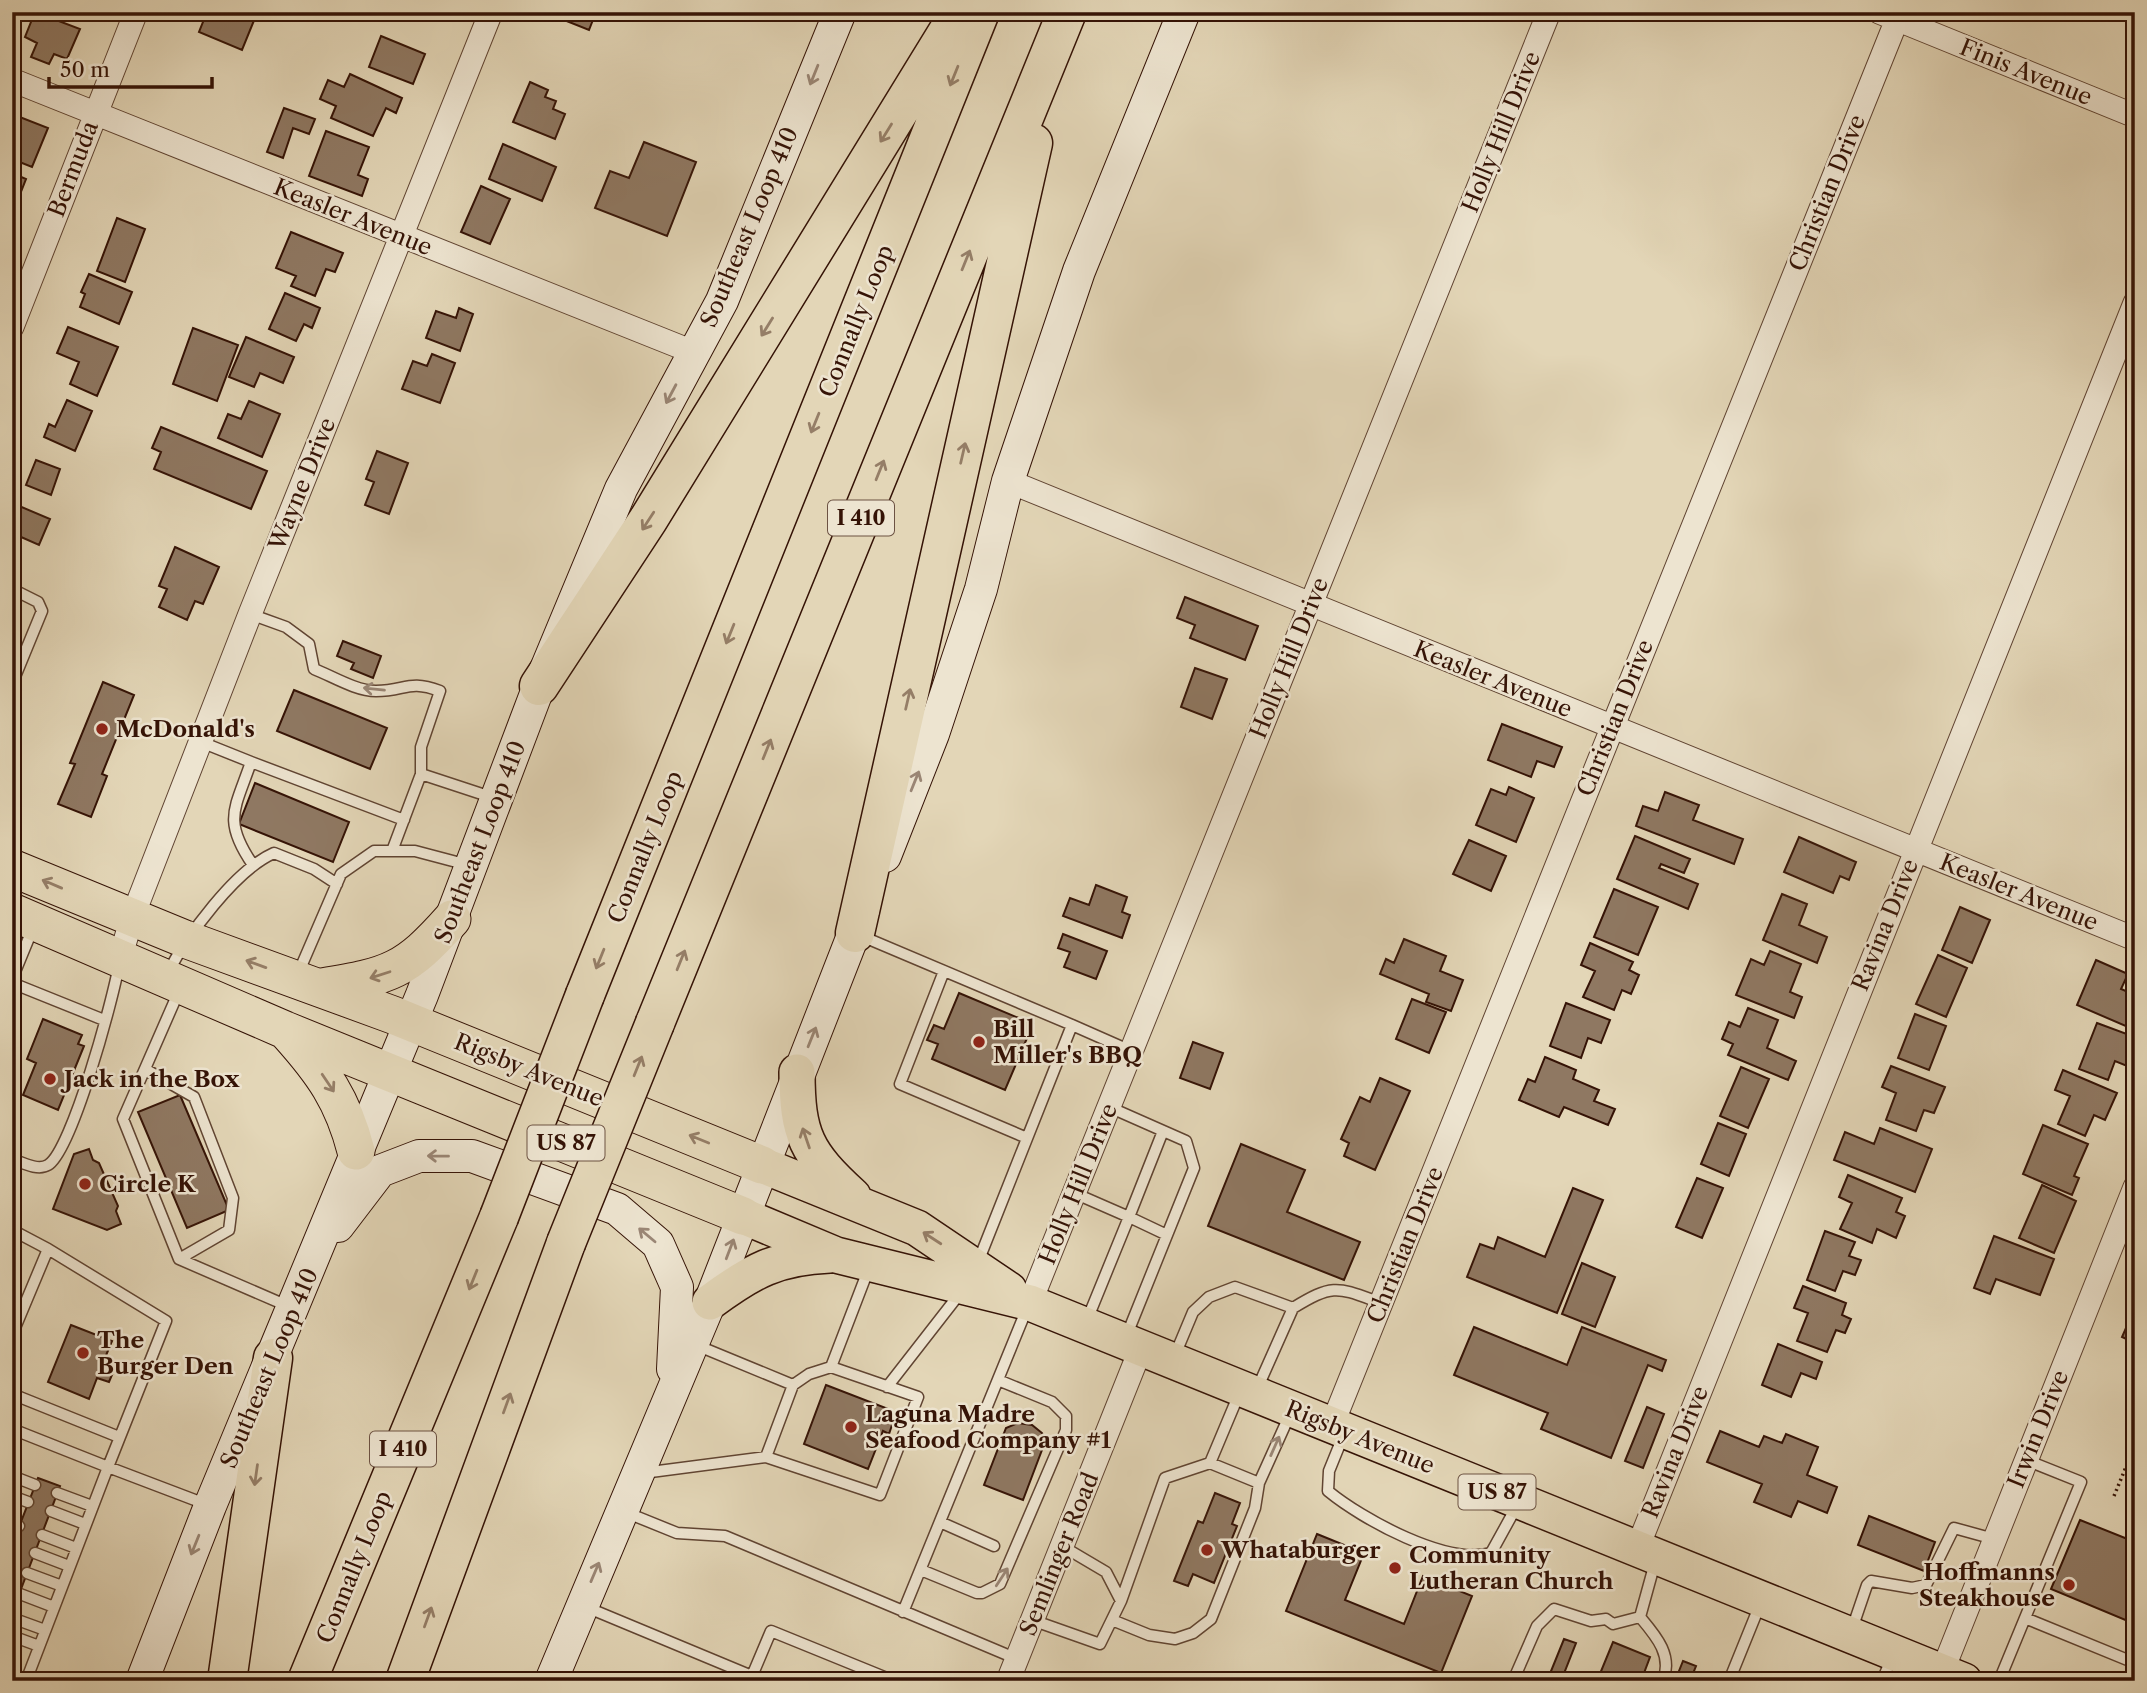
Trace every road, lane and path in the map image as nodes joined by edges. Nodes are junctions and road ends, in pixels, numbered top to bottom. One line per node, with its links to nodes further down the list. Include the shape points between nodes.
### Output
1 (136, 12): 11 (street, Bermuda)
2 (491, 12): 13 (street, Wayne Drive)
3 (840, 12): 16 (main road, Southeast Loop 410, one-way to 16, via 722,301)
4 (960, 12): 22 (highway, one-way to 22, via 648,520)
5 (980, 12): 148 (highway, Connally Loop / I 410, one-way to 148, bridge, via 499,1217)
6 (1184, 12): 17 (main road, via 1079,271)
7 (1549, 12): 19 (street, Holly Hill Drive)
8 (1892, 15): 12 (street, Finis Avenue); 23 (street, Christian Drive)
9 (1063, 23): 38 (highway, one-way to 9); 149 (highway, I 410, one-way to 9, bridge, via 566,1243)
10 (12, 80): 11 (street, Keasler Avenue)
11 (95, 114): 13 (street, Keasler Avenue); 15 (street, Bermuda)
12 (2135, 116)
13 (401, 236): 16 (street, Keasler Avenue); 20 (street, Wayne Drive)
14 (2135, 303): 29 (street, Ravina Drive)
15 (12, 327)
16 (693, 352): 22 (main road, Southeast Loop 410, one-way to 22, via 621,489)
17 (1008, 481): 19 (street, Keasler Avenue); 38 (main road, one-way to 17, via 933,734 981,589)
18 (12, 589): 21 (lane, via 38,601 42,611)
19 (1310, 604): 23 (street, Keasler Avenue); 50 (street, Holly Hill Drive)
20 (250, 614): 24 (street, Wayne Drive); 26 (lane, one-way to 20, via 421,747 440,691 420,683 373,692 351,684 314,669 309,644 286,627)
21 (12, 684)
22 (539, 686): 27 (main road, Southeast Loop 410)
23 (1611, 727): 29 (street, Keasler Avenue); 75 (street, Christian Drive)
24 (201, 742): 25 (lane); 36 (street, Wayne Drive)
25 (251, 762): 28 (lane); 31 (lane, via 233,815 236,841)
26 (421, 775): 27 (lane); 28 (lane)
27 (497, 799): 32 (main road, Southeast Loop 410)
28 (404, 820): 30 (lane)
29 (1915, 850): 40 (street, Keasler Avenue); 120 (street, Ravina Drive)
30 (392, 851): 32 (lane, via 415,851); 34 (lane, via 374,851 341,874)
31 (253, 865): 34 (lane, via 274,853); 39 (lane)
32 (472, 866): 37 (main road, Southeast Loop 410)
33 (12, 868): 36 (highway, Rigsby Avenue / US 87, one-way to 33)
34 (337, 884): 45 (lane)
35 (24, 917): 41 (highway, Rigsby Avenue / US 87); 43 (lane)
36 (132, 918): 39 (highway, Rigsby Avenue / US 87); 41 (street, Wayne Drive)
37 (452, 919): 45 (highway, one-way to 45, via 424,951 383,976); 47 (main road, Southeast Loop 410)
38 (855, 933): 42 (lane); 53 (main road, one-way to 38)
39 (185, 939): 44 (lane); 45 (highway, Rigsby Avenue / US 87, one-way to 39)
40 (2135, 939)
41 (120, 958): 44 (highway, Rigsby Avenue / US 87); 46 (lane)
42 (944, 971): 48 (lane); 56 (lane, via 900,1084)
43 (12, 981): 46 (lane)
44 (173, 981): 49 (highway, Rigsby Avenue / US 87); 51 (lane)
45 (309, 983): 47 (highway, Rigsby Avenue / US 87)
46 (104, 1020): 58 (lane, via 90,1081 58,1154 50,1165 40,1168)
47 (411, 1022): 52 (main road, Southeast Loop 410); 59 (highway, Rigsby Avenue / US 87, one-way to 47)
48 (1072, 1025): 50 (lane); 56 (lane)
49 (285, 1030): 52 (highway, Rigsby Avenue / US 87); 57 (highway, one-way to 57, via 335,1093)
50 (1131, 1051): 54 (street, Holly Hill Drive)
51 (145, 1069): 70 (lane, via 123,1119); 70 (lane, via 194,1097 233,1198 229,1230)
52 (389, 1071): 57 (main road, Southeast Loop 410); 63 (highway, Rigsby Avenue / US 87)
53 (797, 1072): 59 (main road); 62 (main road, one-way to 53, via 810,1150 797,1110)
54 (1109, 1107): 55 (lane); 61 (street, Holly Hill Drive)
55 (1163, 1131): 64 (lane); 66 (lane, via 1186,1141 1194,1168)
56 (1027, 1138): 72 (lane)
57 (356, 1151): 68 (main road, Southeast Loop 410)
58 (12, 1159)
59 (762, 1165): 62 (main road, Rigsby Avenue / US 87); 63 (main road)
60 (2135, 1186): 96 (street, Irwin Drive)
61 (1074, 1193): 64 (lane); 74 (street, Holly Hill Drive)
62 (866, 1207): 72 (main road, Rigsby Avenue / US 87, one-way to 62, via 917,1228)
63 (743, 1216): 69 (main road, Rigsby Avenue / US 87); 73 (main road, one-way to 63)
64 (1129, 1217): 66 (lane); 78 (lane)
65 (12, 1230): 67 (lane)
66 (1167, 1235): 81 (lane)
67 (48, 1249): 79 (lane); 93 (lane, via 166,1321)
68 (317, 1253): 76 (main road, Southeast Loop 410); 88 (main road, one-way to 68, via 677,1287 658,1244 617,1209 472,1156 419,1156 380,1171)
69 (836, 1255): 71 (main road, Rigsby Avenue / US 87); 73 (main road, via 796,1256 763,1266)
70 (179, 1259): 76 (lane)
71 (870, 1264): 72 (main road, Rigsby Avenue / US 87); 83 (lane)
72 (970, 1277): 74 (main road, Rigsby Avenue / US 87); 86 (lane)
73 (709, 1302): 80 (main road)
74 (1030, 1303): 78 (main road, Rigsby Avenue / US 87); 84 (lane)
75 (1381, 1303): 77 (lane, via 1342,1288 1321,1291); 91 (street, Christian Drive)
76 (293, 1308): 82 (main road, Southeast Loop 410)
77 (1293, 1308): 81 (lane, via 1235,1287 1209,1297); 87 (lane)
78 (1085, 1325): 81 (main road, Rigsby Avenue / US 87)
79 (12, 1335)
80 (692, 1343): 85 (lane); 88 (main road)
81 (1146, 1350): 87 (main road, Rigsby Avenue / US 87); 117 (street, Semlinger Road)
82 (273, 1359): 109 (main road, Southeast Loop 410); 147 (highway, one-way to 147)
83 (831, 1367): 85 (lane); 86 (lane)
84 (998, 1380): 112 (lane); 122 (lane, one-way to 84, via 976,1593 1000,1584 1066,1430 1066,1416 1060,1408)
85 (793, 1385): 95 (lane)
86 (887, 1387): 95 (lane, via 918,1397 880,1495)
87 (1248, 1391): 90 (main road, Rigsby Avenue / US 87); 97 (lane)
88 (671, 1392): 99 (main road)
89 (12, 1394): 93 (lane)
90 (1292, 1409): 91 (main road, Rigsby Avenue / US 87); 101 (lane, one-way to 90)
91 (1339, 1428): 106 (main road, Rigsby Avenue / US 87); 106 (lane, via 1328,1491 1353,1511 1441,1551 1491,1553)
92 (13, 1432): 98 (lane)
93 (120, 1437): 98 (lane)
94 (2135, 1445): 105 (path)
95 (766, 1457): 99 (lane)
96 (2026, 1460): 115 (street, Irwin Drive); 133 (lane, via 2081,1482)
97 (1210, 1463): 101 (lane); 127 (lane, via 1165,1478)
98 (108, 1467): 108 (lane); 109 (lane)
99 (637, 1474): 110 (main road)
100 (12, 1476): 102 (lane)
101 (1259, 1483): 135 (lane, via 1255,1508 1211,1619 1175,1639 1149,1635)
102 (35, 1485)
103 (57, 1493): 108 (lane)
104 (12, 1496): 107 (lane)
105 (2114, 1496)
106 (1519, 1501): 120 (main road, Rigsby Avenue / US 87)
107 (28, 1502)
108 (92, 1506): 113 (lane)
109 (210, 1506): 146 (main road, Southeast Loop 410, one-way to 146)
110 (622, 1510): 128 (main road, one-way to 110); 130 (lane, via 677,1533 725,1536)
111 (51, 1511): 113 (lane)
112 (940, 1522): 116 (lane); 122 (lane)
113 (85, 1524): 118 (lane)
114 (42, 1535): 118 (lane)
115 (1994, 1539): 137 (lane, via 1954,1528 1926,1585 1912,1588 1871,1581); 144 (street, Irwin Drive)
116 (994, 1546)
117 (1062, 1546): 127 (lane, via 1106,1573); 134 (street, Semlinger Road)
118 (76, 1548): 121 (lane)
119 (35, 1553): 121 (lane)
120 (1647, 1553): 126 (main road, Rigsby Avenue / US 87); 131 (lane)
121 (69, 1566): 124 (lane)
122 (921, 1570): 130 (lane)
123 (27, 1573): 124 (lane)
124 (62, 1586): 129 (lane)
125 (20, 1594): 129 (lane)
126 (1762, 1600): 137 (main road, Rigsby Avenue / US 87); 155 (lane)
127 (1121, 1601): 135 (lane)
128 (582, 1606): 150 (main road); 151 (lane, via 752,1676 771,1631)
129 (54, 1607): 136 (lane)
130 (903, 1612): 140 (lane)
131 (1640, 1617): 153 (lane, via 1613,1624 1554,1609 1537,1626); 154 (lane, via 1662,1642 1667,1671)
132 (12, 1618): 136 (lane)
133 (2025, 1618): 141 (lane); 156 (lane)
134 (1032, 1620): 135 (lane, via 1100,1644); 140 (street, Semlinger Road)
135 (1112, 1620)
136 (45, 1630): 139 (lane)
137 (1850, 1635): 142 (main road, Rigsby Avenue / US 87)
138 (12, 1636): 139 (lane)
139 (39, 1646): 145 (lane)
140 (1017, 1659): 152 (street, Semlinger Road)
141 (2135, 1663)
142 (1888, 1667): 144 (main road, Rigsby Avenue / US 87)
143 (12, 1674): 145 (lane)
144 (1953, 1676)
145 (26, 1680)
146 (142, 1681)
147 (227, 1681)
148 (307, 1681)
149 (405, 1681)
150 (551, 1681)
151 (894, 1681)
152 (1008, 1681)
153 (1513, 1681)
154 (1663, 1681)
155 (1730, 1681)
156 (1999, 1681)

